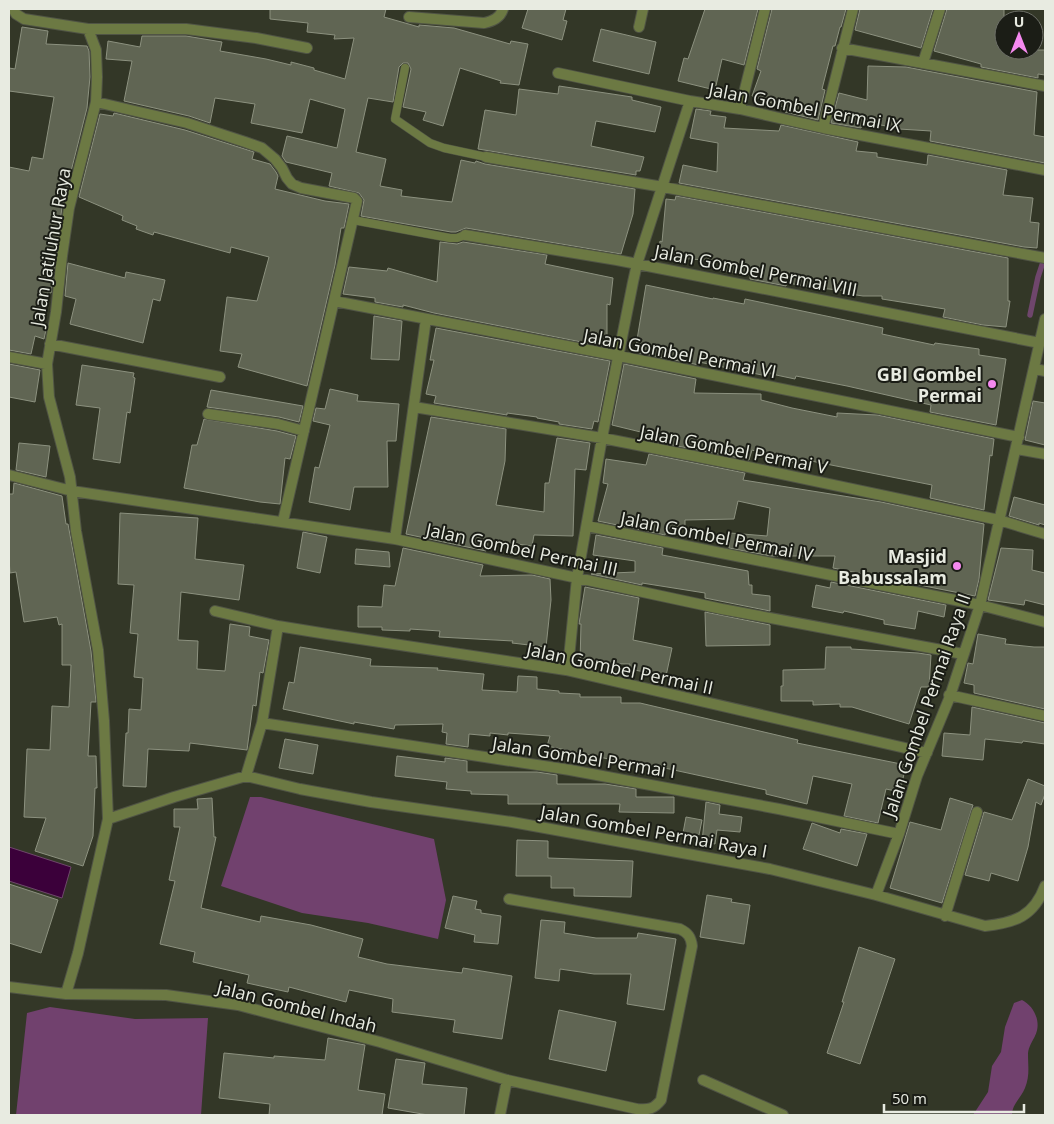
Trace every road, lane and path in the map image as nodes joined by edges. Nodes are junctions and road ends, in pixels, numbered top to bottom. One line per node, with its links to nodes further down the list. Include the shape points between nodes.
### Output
1 (14, 9): 9 (street, via 24,19)
2 (503, 9): 7 (street, via 500,16 484,23)
3 (644, 9): 8 (street)
4 (766, 9): 18 (street)
5 (853, 9): 11 (street)
6 (940, 9): 12 (street)
7 (409, 17)
8 (639, 27)
9 (88, 29): 10 (street, via 186,29); 17 (street, Jalan Jatiluhur Raya, via 96,50)
10 (307, 48)
11 (842, 48): 12 (street); 19 (street)
12 (923, 63): 15 (street)
13 (405, 68): 20 (lane, via 395,119 430,143)
14 (558, 73): 16 (street, Jalan Gombel Permai IX)
15 (1045, 86)
16 (690, 101): 18 (street, Jalan Gombel Permai IX); 22 (street)
17 (96, 102): 23 (street, via 187,123 262,148 282,168 292,184 356,199); 31 (street, Jalan Jatiluhur Raya, via 69,208)
18 (740, 109): 19 (street, Jalan Gombel Permai IX)
19 (823, 128): 21 (street, Jalan Gombel Permai IX)
20 (486, 157): 22 (street)
21 (1045, 170)
22 (663, 187): 25 (street); 26 (street)
23 (353, 220): 24 (lane, via 450,238); 27 (street)
24 (465, 235): 26 (street, Jalan Gombel Permai VIII)
25 (1045, 258)
26 (637, 264): 30 (street, Jalan Gombel Permai VIII); 32 (street)
27 (334, 301): 28 (street, Jalan Gombel Permai VI); 39 (street)
28 (426, 319): 32 (street, Jalan Gombel Permai VI); 37 (street)
29 (1045, 319): 30 (street, Jalan Gombel Permai Raya II)
30 (1040, 343): 35 (street, Jalan Gombel Permai Raya II)
31 (50, 344): 34 (street, Jalan Jatiluhur Raya); 36 (street)
32 (619, 356): 40 (street); 41 (street, Jalan Gombel Permai VI)
33 (9, 357): 34 (street)
34 (47, 364): 45 (street, Jalan Jatiluhur Raya, via 50,397)
35 (1040, 370): 41 (street, Jalan Gombel Permai Raya II)
36 (220, 377)
37 (414, 407): 40 (street, Jalan Gombel Permai V); 50 (street)
38 (208, 414): 39 (street)
39 (304, 431): 47 (street)
40 (602, 438): 46 (street, Jalan Gombel Permai V); 48 (street)
41 (1019, 438): 42 (street, Jalan Gombel Permai Raya II)
42 (1016, 449): 43 (street); 46 (street, Jalan Gombel Permai Raya II)
43 (1045, 454)
44 (9, 476): 45 (street, Jalan Gombel Permai III)
45 (72, 491): 47 (street, Jalan Gombel Permai III); 64 (street, Jalan Jatiluhur Raya, via 76,532 98,650)
46 (999, 520): 49 (street, Jalan Gombel Permai V); 52 (street, Jalan Gombel Permai Raya II)
47 (283, 521): 50 (street, Jalan Gombel Permai III)
48 (587, 526): 51 (street); 52 (street, Jalan Gombel Permai IV)
49 (1045, 534)
50 (395, 539): 51 (street, Jalan Gombel Permai III)
51 (577, 578): 56 (street, Jalan Gombel Permai III); 57 (street)
52 (980, 605): 54 (street, Jalan Gombel Permai IV); 56 (street, Jalan Gombel Permai Raya II)
53 (215, 611): 55 (street, Jalan Gombel Permai II)
54 (1045, 622)
55 (278, 626): 57 (street, Jalan Gombel Permai II); 60 (street)
56 (963, 654): 58 (street, Jalan Gombel Permai Raya II)
57 (566, 670): 61 (street, Jalan Gombel Permai II)
58 (949, 695): 59 (street); 61 (street, Jalan Gombel Permai Raya II)
59 (1045, 716)
60 (262, 723): 62 (street); 65 (street, Jalan Gombel Permai I, via 570,770)
61 (927, 753): 65 (street, Jalan Gombel Permai Raya II)
62 (246, 776): 64 (street); 67 (street, Jalan Gombel Permai Raya I, via 371,802 512,822 707,857)
63 (976, 812): 69 (street)
64 (108, 818): 71 (street, Jalan Jatiluhur Raya)
65 (899, 834): 67 (street, Jalan Gombel Permai Raya II)
66 (1044, 891): 69 (street, Jalan Gombel Permai Raya I, via 1032,910 1003,925 985,926)
67 (876, 895): 69 (street, Jalan Gombel Permai Raya I)
68 (509, 899): 72 (street, Jalan Gombel Indah, via 680,929 690,936 692,946 661,1100 655,1107 637,1109)
69 (945, 916)
70 (9, 986): 71 (street, Jalan Gombel Indah)
71 (66, 994): 72 (street, Jalan Gombel Indah, via 166,995 238,1005 380,1042)
72 (506, 1080): 74 (street)
73 (703, 1080): 75 (street)
74 (500, 1115)
75 (783, 1115)

